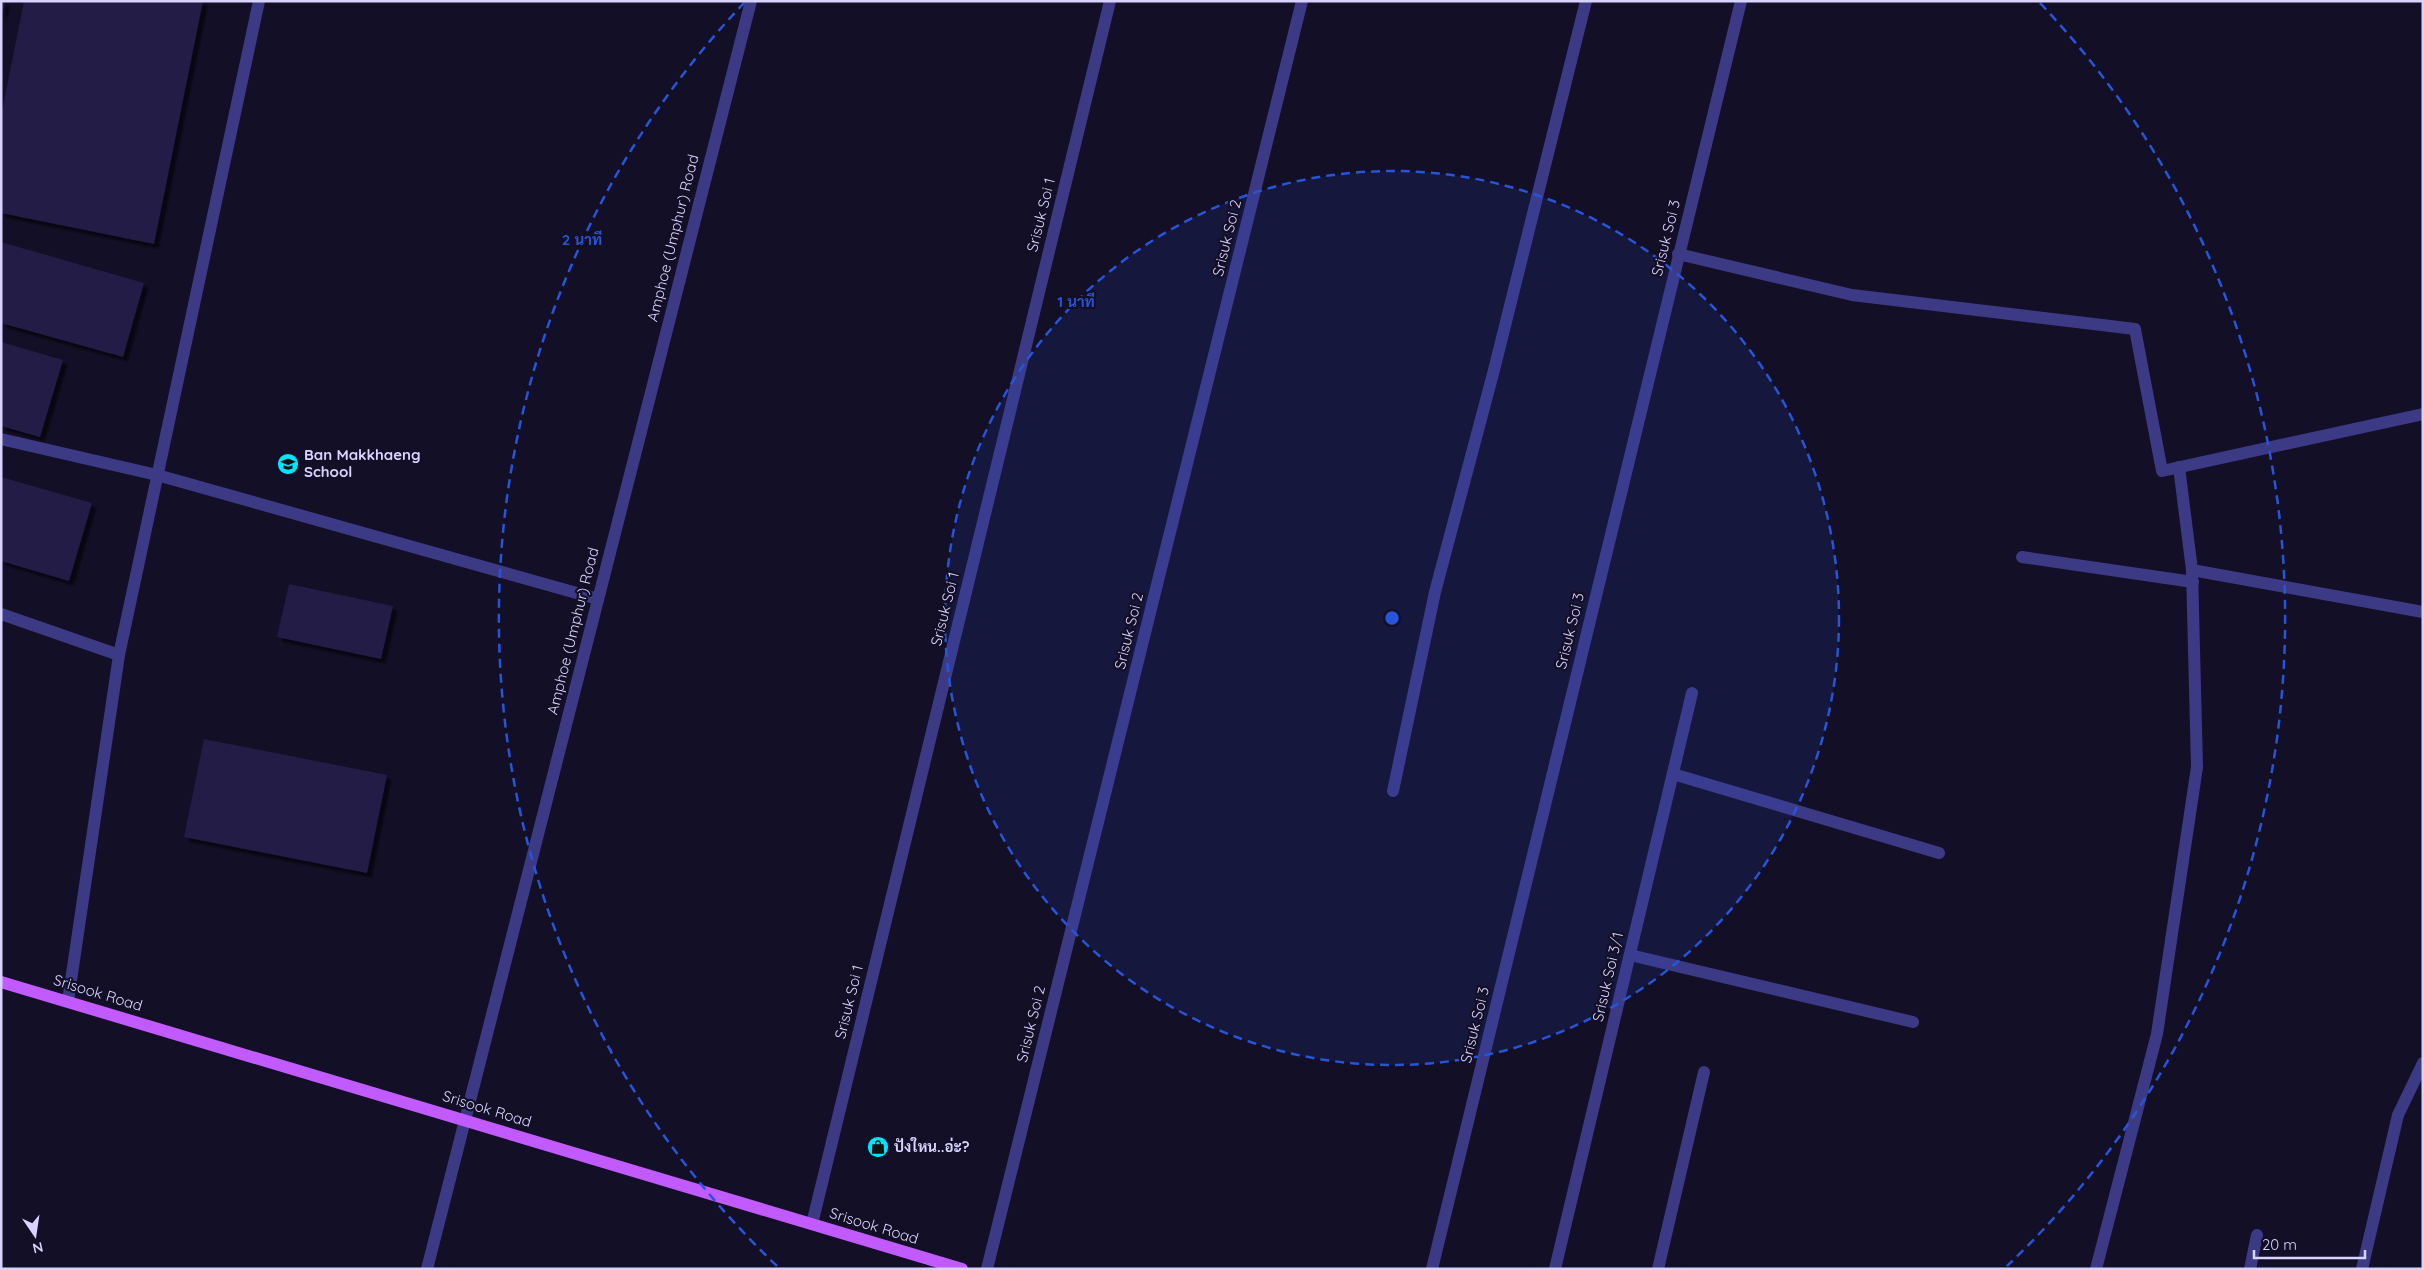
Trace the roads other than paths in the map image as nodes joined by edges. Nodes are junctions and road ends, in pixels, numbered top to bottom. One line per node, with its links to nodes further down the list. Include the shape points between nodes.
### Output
1 (259, 1): 11 (street)
2 (751, 1): 14 (street, Amphoe (Umphur) Road)
3 (1110, 1): 29 (street, Srisuk Soi 1)
4 (1302, 1): 34 (street, Srisuk Soi 2)
5 (1586, 1): 20 (street, via 1435,592)
6 (1740, 1): 7 (street, Srisuk Soi 3)
7 (1678, 254): 10 (street, via 1852,295 2135,329 2162,471); 35 (street, Srisuk Soi 3)
8 (2423, 414): 10 (street)
9 (1, 439): 11 (street)
10 (2179, 467): 13 (street)
11 (157, 475): 14 (street); 17 (street)
12 (2022, 557): 13 (street)
13 (2192, 576): 15 (street); 38 (street, via 2197,766 2157,1034)
14 (598, 599): 28 (street, Amphoe (Umphur) Road)
15 (2423, 612)
16 (1, 614): 17 (street)
17 (119, 655): 24 (street)
18 (1692, 693): 19 (street, Srisuk Soi 3/1)
19 (1673, 774): 21 (street); 22 (street, Srisuk Soi 3/1)
20 (1393, 791)
21 (1939, 853)
22 (1630, 955): 25 (street); 36 (street, Srisuk Soi 3/1)
23 (1, 982): 24 (main road, Srisook Road)
24 (68, 1001): 28 (main road, Srisook Road)
25 (1913, 1022)
26 (2423, 1063): 40 (street, via 2398,1115)
27 (1704, 1072): 37 (street)
28 (465, 1120): 29 (main road, Srisook Road); 32 (street, Amphoe (Umphur) Road)
29 (812, 1224): 31 (main road, Srisook Road)
30 (2257, 1235): 39 (street)
31 (941, 1266): 33 (main road, Srisook Road)
32 (428, 1269)
33 (962, 1269)
34 (987, 1269)
35 (1432, 1269)
36 (1555, 1269)
37 (1658, 1269)
38 (2096, 1269)
39 (2250, 1269)
40 (2362, 1269)

